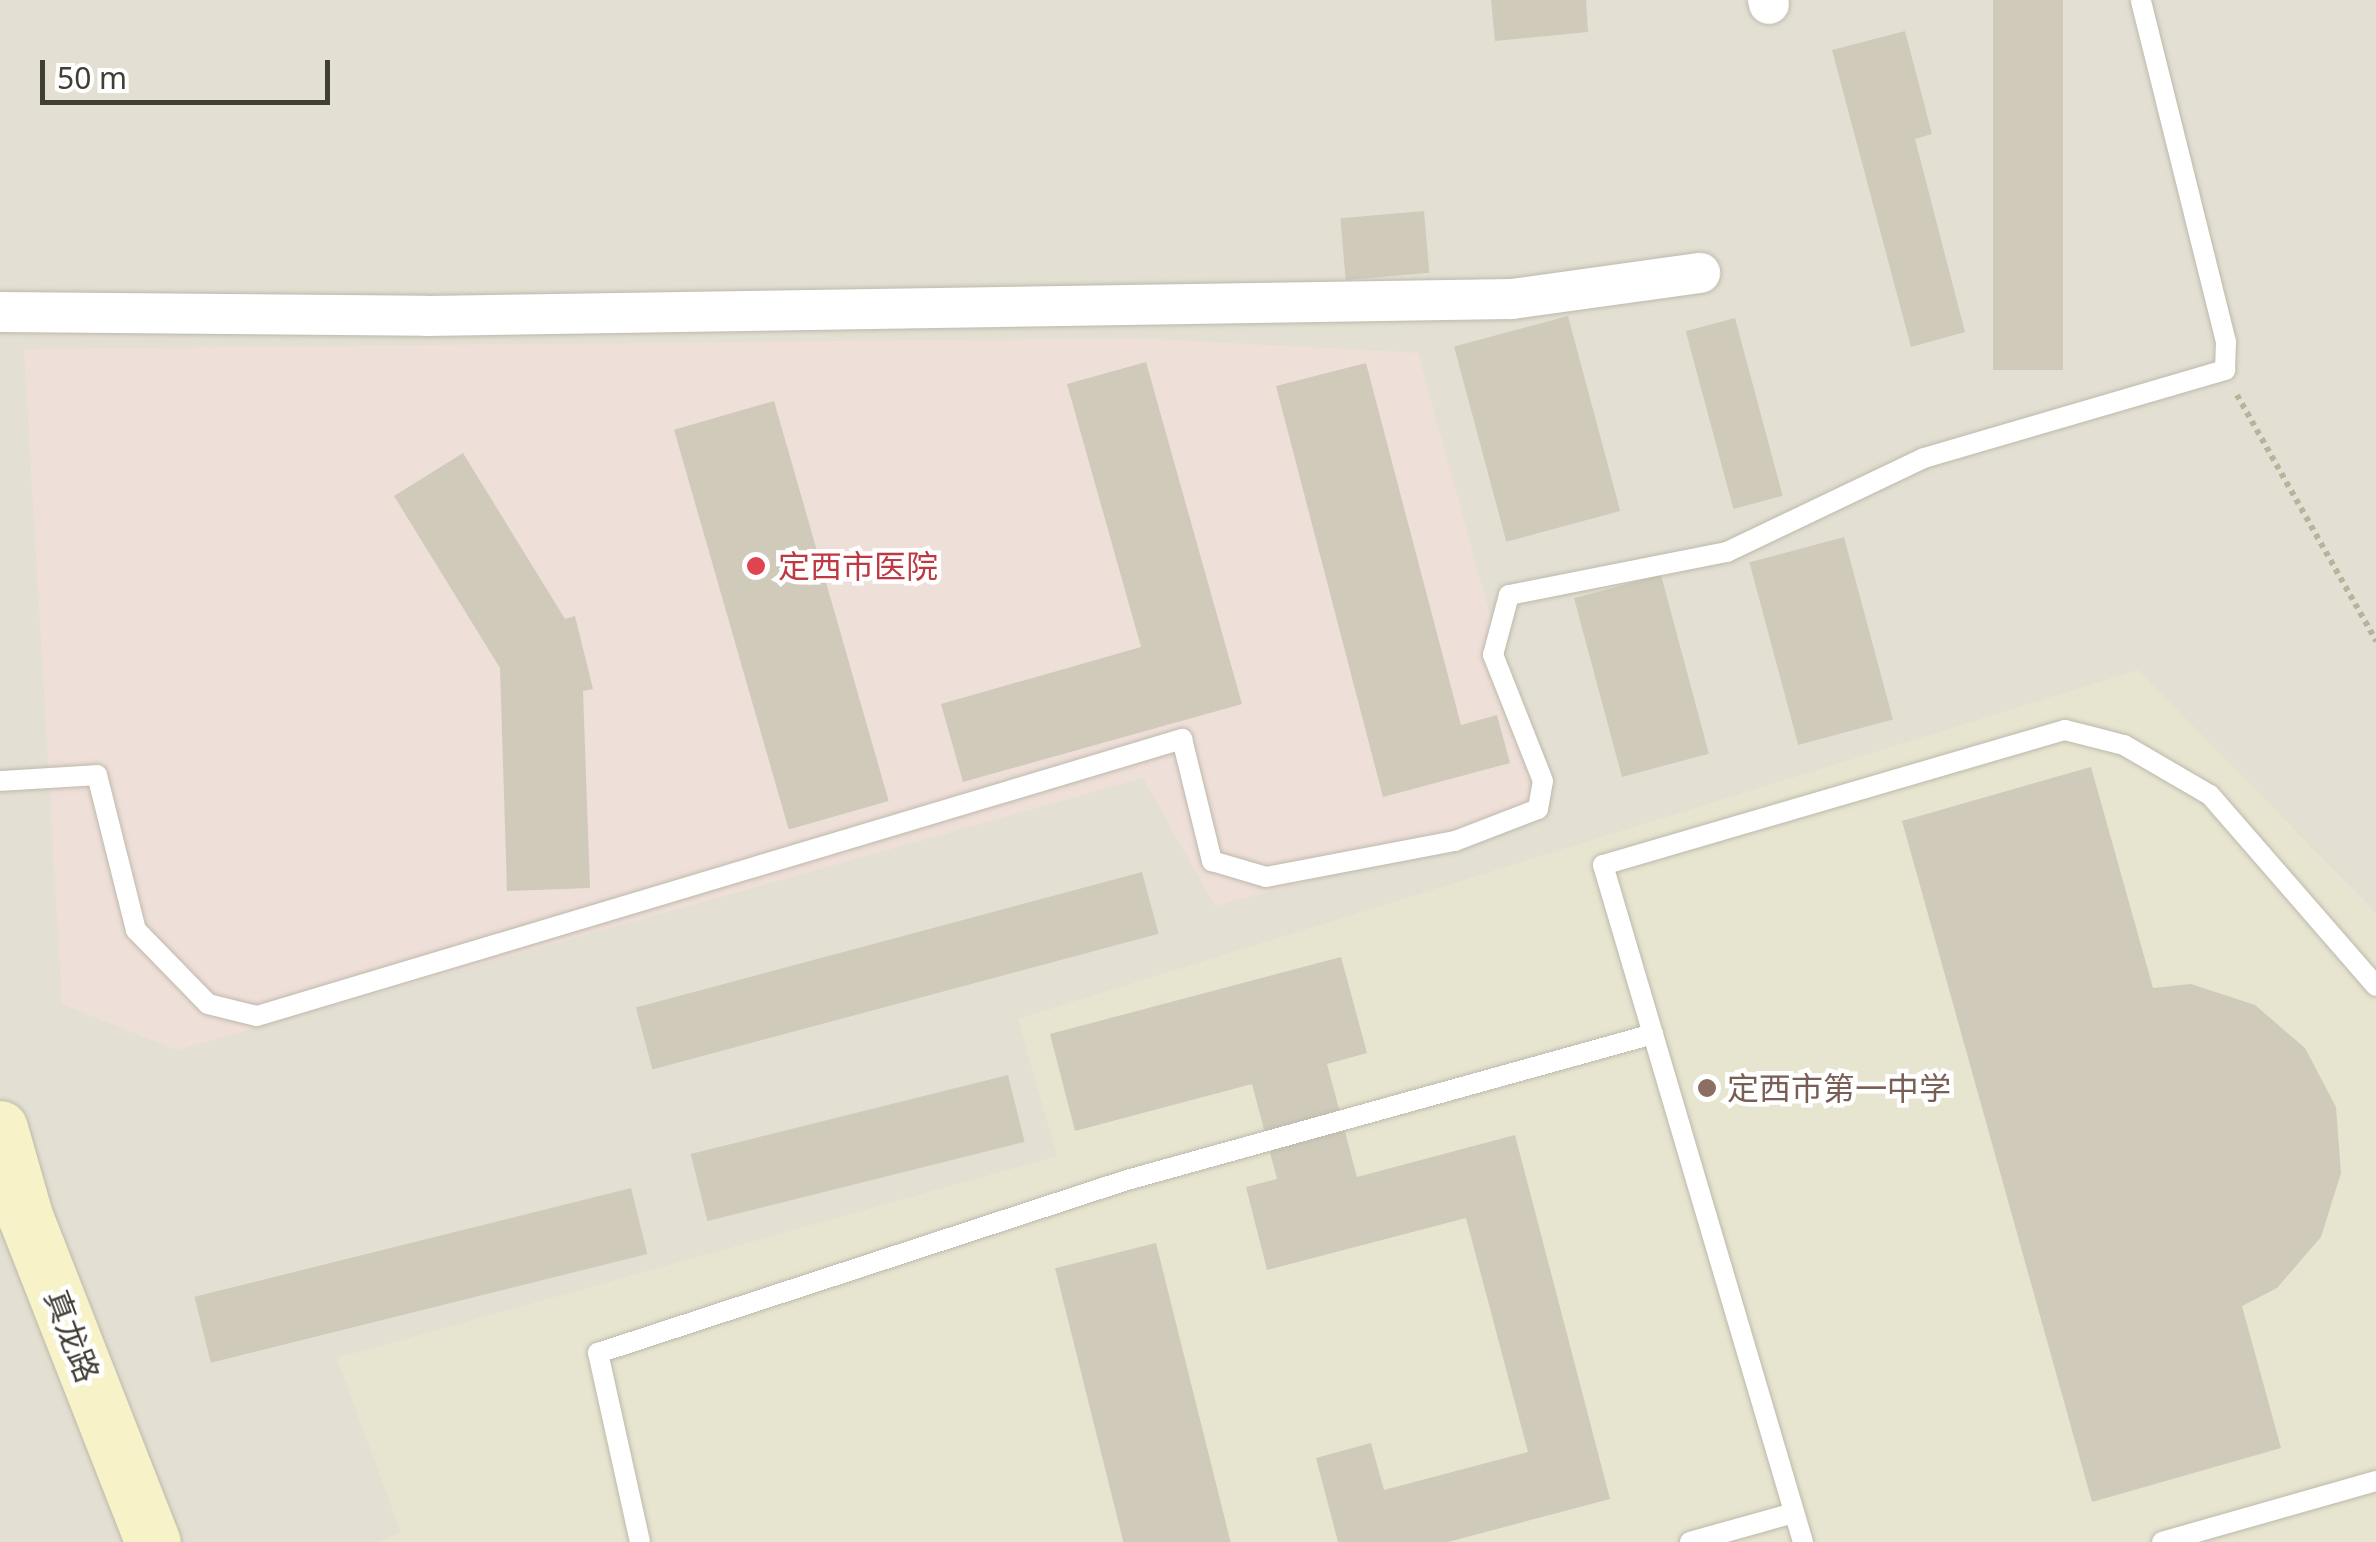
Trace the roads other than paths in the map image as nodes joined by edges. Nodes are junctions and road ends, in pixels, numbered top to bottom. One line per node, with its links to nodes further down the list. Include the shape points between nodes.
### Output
1 (2141, 0): 4 (lane, via 2226,342 2225,370 1924,458 1727,552 1509,595 1493,655 1543,780 1538,809 1455,841 1266,877 1212,861 1182,739 257,1016 208,1004 136,930 97,775)
2 (1700, 272): 3 (street, via 1493,300 446,316)
3 (0, 312)
4 (0, 781)
5 (2376, 986): 6 (lane, via 2210,795 2124,745 2065,730 1603,865)
6 (1653, 1034): 9 (lane); 11 (lane, via 1127,1180 598,1354)
7 (0, 1128): 10 (main road, 真龙路, via 25,1216)
8 (2376, 1482): 14 (lane)
9 (1794, 1513): 12 (lane); 13 (lane)
10 (153, 1542)
11 (640, 1542)
12 (1690, 1542)
13 (1803, 1542)
14 (2162, 1542)

